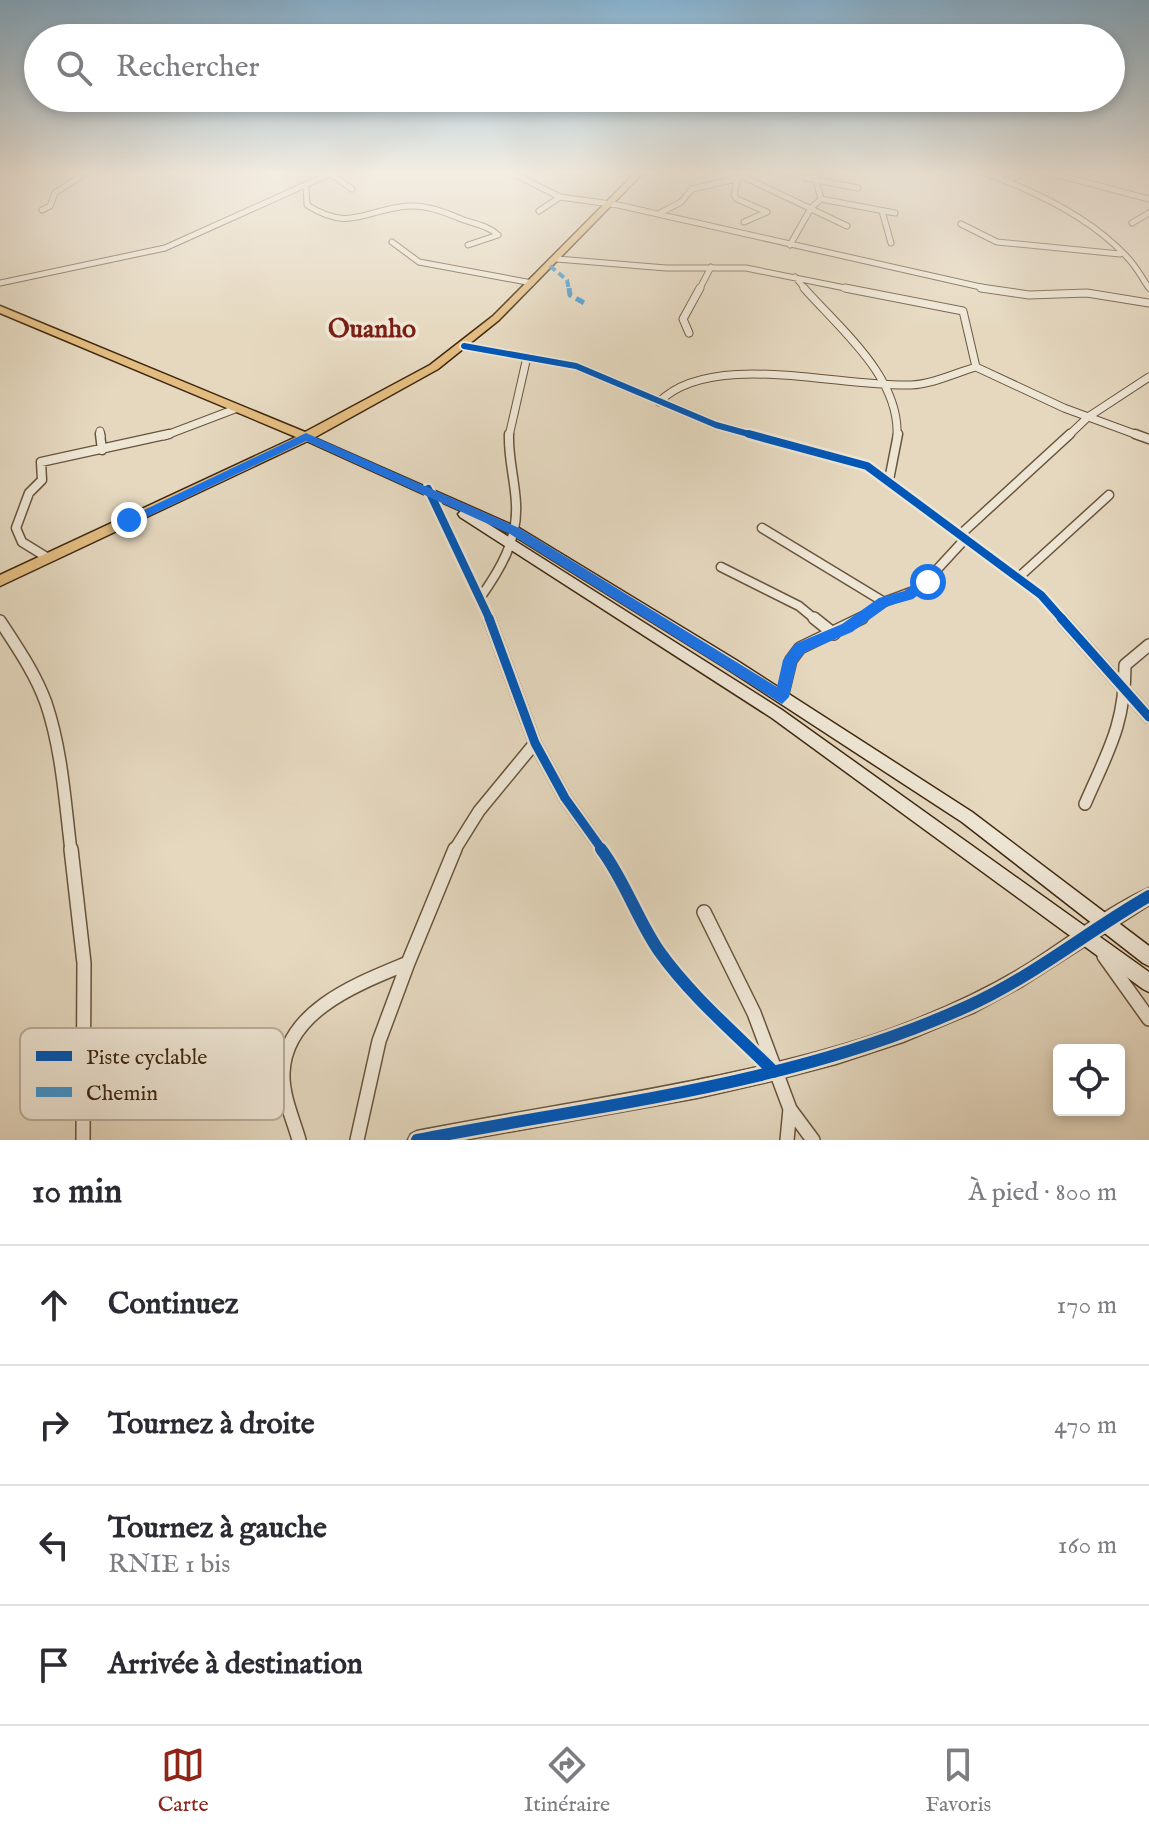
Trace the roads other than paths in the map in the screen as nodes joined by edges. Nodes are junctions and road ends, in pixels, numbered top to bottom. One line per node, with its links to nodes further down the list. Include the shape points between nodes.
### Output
1 (216, 225): 17 (street, via 165,248)
2 (485, 225): 11 (street, via 498,235)
3 (590, 225): 14 (main road)
4 (706, 225): 12 (street)
5 (801, 225): 12 (street)
6 (886, 225): 10 (street)
7 (963, 225): 13 (street, via 997,242)
8 (1084, 225): 13 (street)
9 (392, 242): 18 (street, via 419,262)
10 (891, 243)
11 (468, 245)
12 (790, 245): 20 (street, via 958,284)
13 (1127, 257): 19 (street)
14 (557, 259): 15 (street); 18 (main road)
15 (711, 267): 16 (street); 22 (street, via 683,319)
16 (795, 277): 25 (street, via 963,311); 27 (street)
17 (0, 283)
18 (532, 283): 23 (main road)
19 (1149, 288)
20 (1149, 303)
21 (0, 309): 29 (main road)
22 (689, 333)
23 (464, 346): 24 (street); 32 (main road)
24 (527, 357): 28 (street, via 591,371); 39 (street, via 510,423)
25 (976, 367): 27 (street, via 911,385); 30 (street)
26 (1149, 377): 30 (street)
27 (884, 381): 28 (street, via 785,375 694,381 670,387); 35 (street, via 900,442)
28 (659, 402): 35 (street, via 716,425 854,461)
29 (235, 409): 32 (main road); 34 (street, via 158,438)
30 (1088, 417): 33 (street); 40 (street)
31 (100, 431): 34 (street)
32 (306, 437): 36 (main road); 42 (main road)
33 (1149, 439)
34 (102, 450): 42 (street, via 39,463 42,480 29,493 16,528 22,542)
35 (889, 480): 40 (street)
36 (428, 489): 39 (main road); 41 (main road); 46 (street)
37 (1109, 495): 44 (street)
38 (762, 528): 47 (street)
39 (515, 531): 41 (street); 51 (main road)
40 (963, 536): 44 (street); 47 (street, via 919,589)
41 (512, 547): 46 (street); 52 (main road)
42 (48, 558): 45 (main road)
43 (721, 567): 49 (street, via 799,606)
44 (1019, 577): 53 (street, via 1057,612)
45 (0, 581)
46 (480, 598): 58 (street)
47 (884, 602): 49 (street)
48 (0, 621): 69 (street, via 46,704 61,767 84,963)
49 (834, 634): 54 (street, via 795,653)
50 (1149, 645): 53 (street, via 1125,665)
51 (731, 664): 52 (street); 54 (main road)
52 (722, 678): 57 (main road)
53 (1124, 693): 56 (street); 59 (street, via 1120,724)
54 (782, 697): 55 (main road)
55 (811, 716): 57 (street); 62 (main road, via 967,817)
56 (1149, 717)
57 (805, 733): 63 (main road)
58 (535, 743): 66 (street, via 456,847); 71 (street, via 565,798 621,876 670,967)
59 (1085, 804)
60 (1149, 896): 62 (street)
61 (704, 912): 71 (street, via 754,1013)
62 (1102, 922): 63 (street); 65 (main road)
63 (1083, 936): 64 (main road); 71 (street, via 968,1006 904,1032)
64 (1100, 950): 67 (main road); 68 (street)
65 (1149, 957)
66 (408, 963): 70 (street, via 330,999 303,1025 287,1050); 77 (street, via 376,1052)
67 (1149, 983)
68 (1149, 1019)
69 (84, 1028)
70 (284, 1066)
71 (774, 1072): 73 (street); 78 (street)
72 (284, 1076): 76 (street)
73 (790, 1109): 79 (street); 80 (street)
74 (83, 1120): 75 (street)
75 (83, 1140)
76 (299, 1140)
77 (357, 1140)
78 (417, 1140)
79 (787, 1140)
80 (813, 1140)

